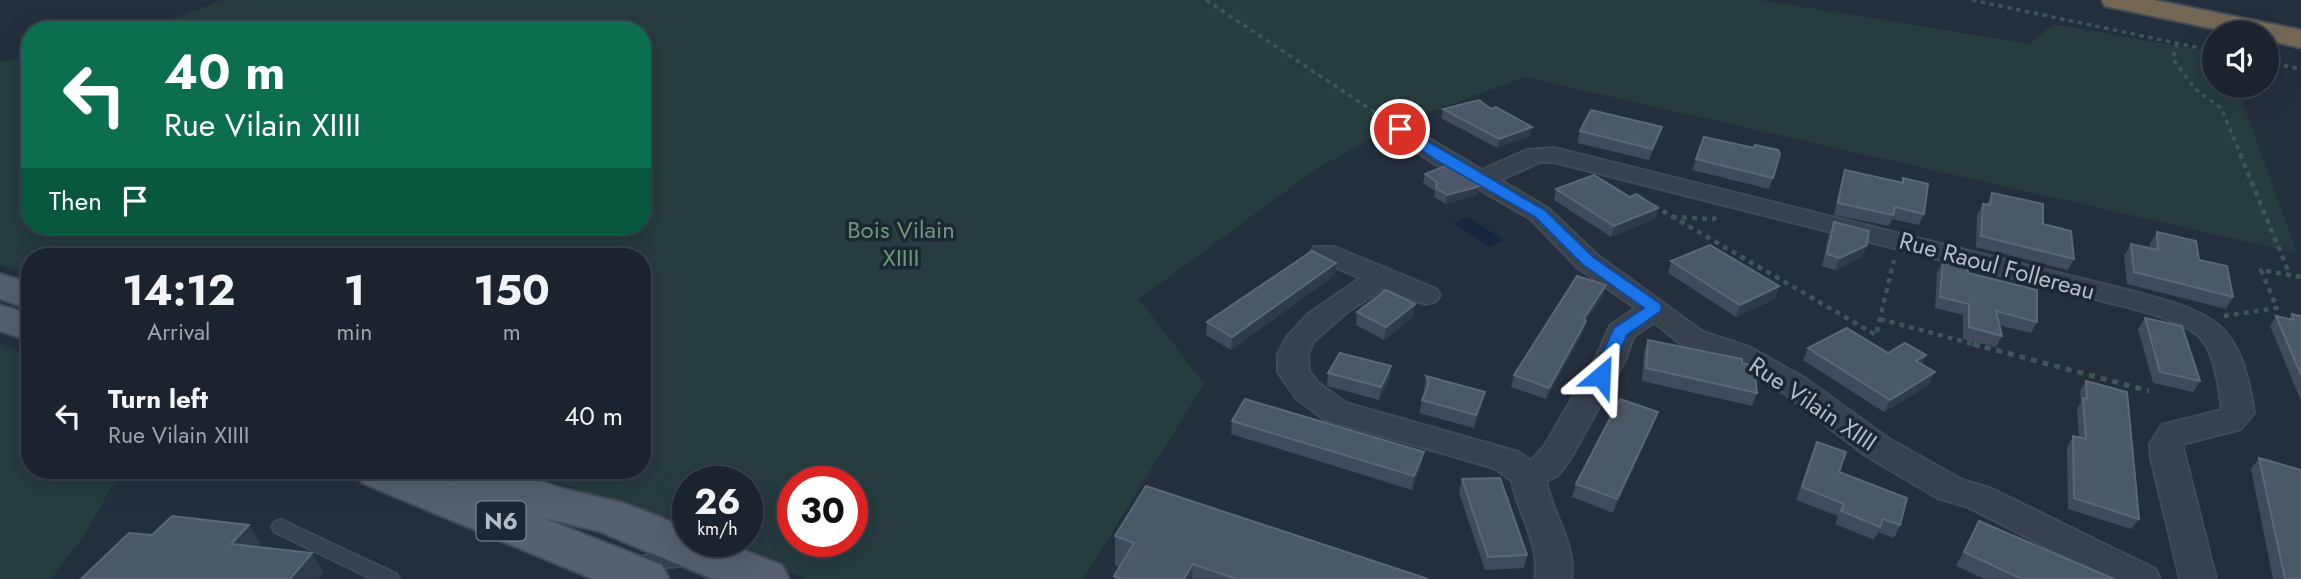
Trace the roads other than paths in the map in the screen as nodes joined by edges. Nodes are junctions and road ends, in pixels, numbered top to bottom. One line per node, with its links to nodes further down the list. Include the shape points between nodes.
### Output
1 (2115, 0): 4 (highway)
2 (2199, 0): 3 (highway)
3 (2301, 21)
4 (2301, 39)
5 (1400, 129): 6 (street, Rue Vilain XIIII)
6 (1482, 178): 12 (street, Rue Vilain XIIII, via 1540,214 1587,261); 25 (street, Rue Raoul Follereau, via 1536,155 1554,155 2151,307 2211,331 2219,340 2238,413 2230,421 2173,433 2166,444)
7 (1324, 253): 8 (street)
8 (1380, 278): 11 (street); 15 (street, via 1295,341 1290,357 1300,384 1335,411 1506,460)
9 (0, 285): 10 (main road)
10 (21, 293)
11 (1426, 295)
12 (1655, 308): 15 (street, via 1620,332 1611,358 1557,453 1545,468); 24 (street, Rue Vilain XIIII, via 1693,339 1738,354 1794,386 1877,447 1950,489 1980,498)
13 (0, 317): 14 (main road)
14 (21, 325)
15 (1528, 475): 23 (street, via 1554,552)
16 (397, 479): 20 (main road, N6)
17 (488, 479): 19 (main road, N6, via 550,503 607,515)
18 (281, 527): 21 (lane)
19 (711, 558): 20 (lane, via 664,559); 22 (main road, N6)
20 (628, 576)
21 (390, 579)
22 (764, 579)
23 (1553, 579)
24 (2142, 579)
25 (2198, 579)

